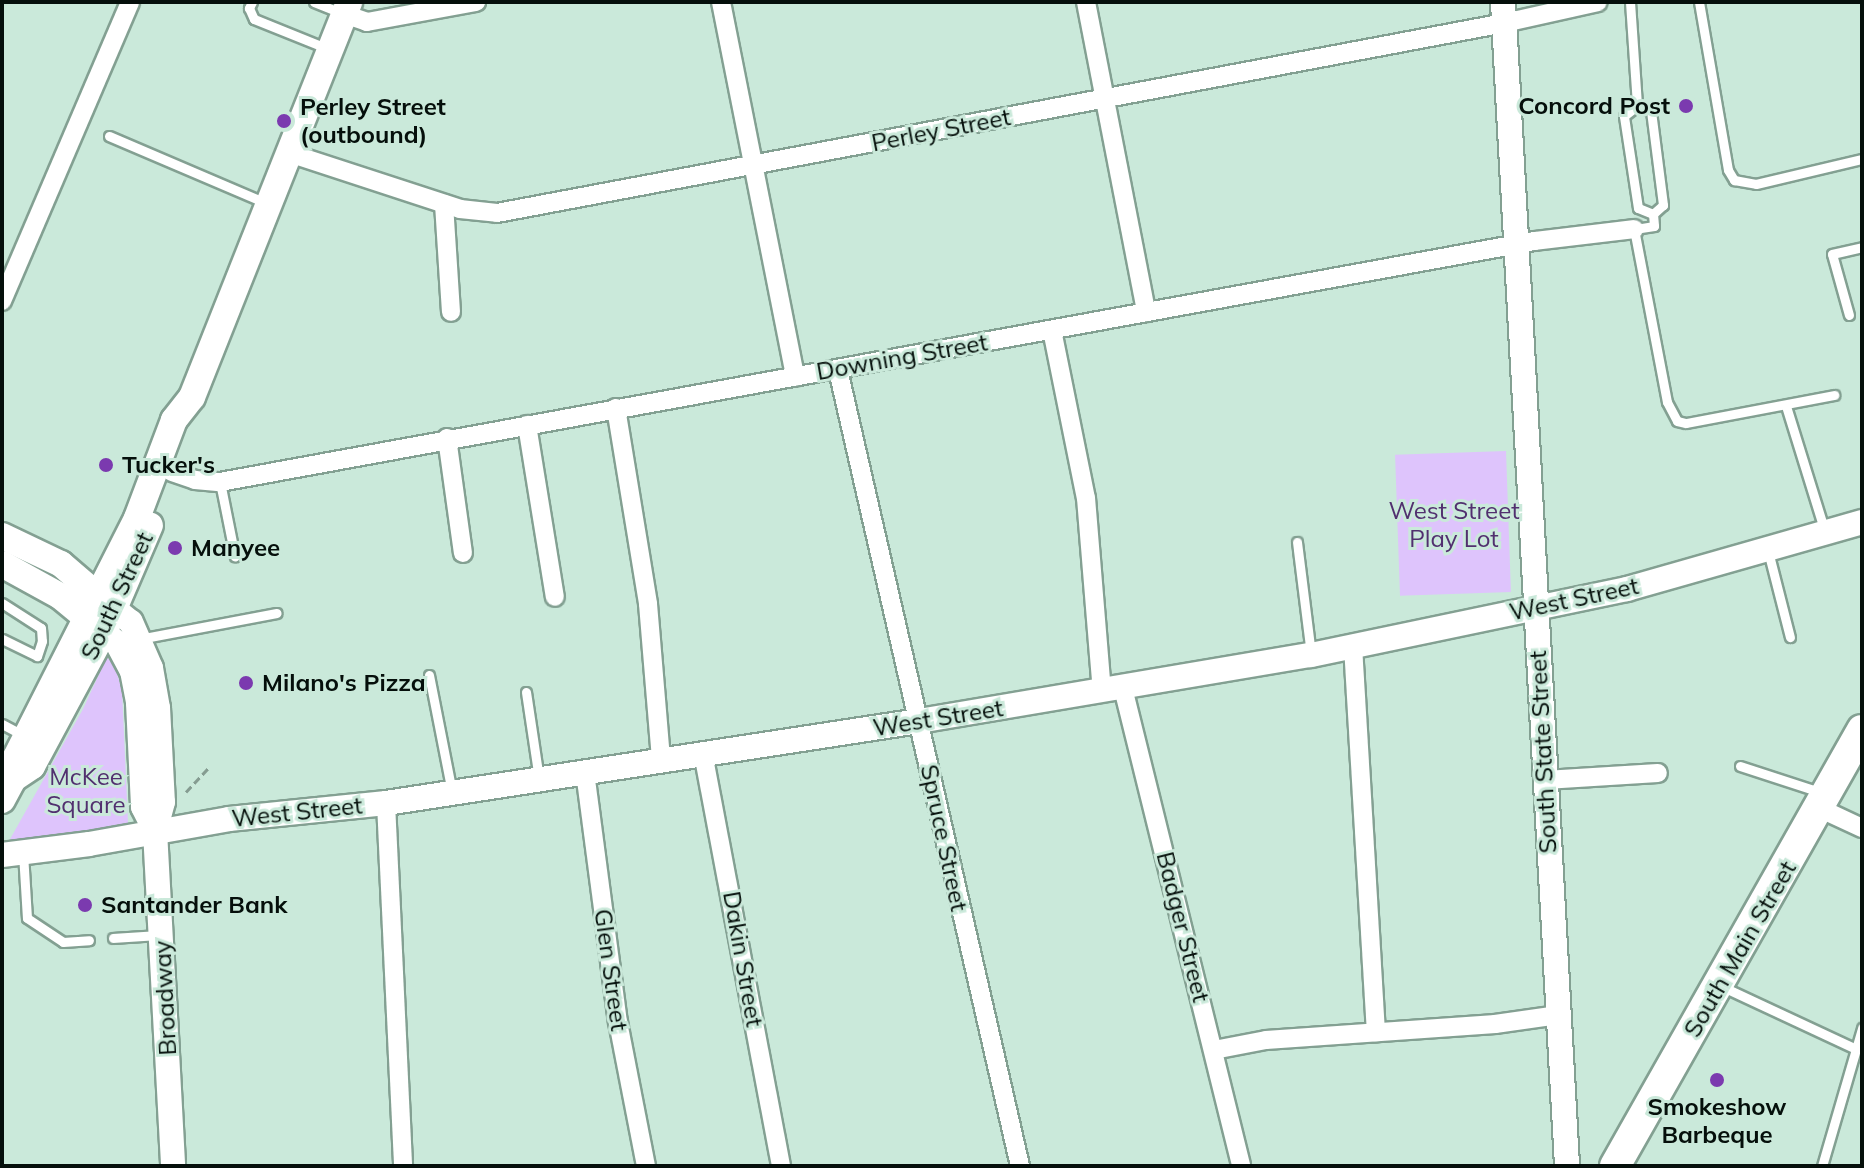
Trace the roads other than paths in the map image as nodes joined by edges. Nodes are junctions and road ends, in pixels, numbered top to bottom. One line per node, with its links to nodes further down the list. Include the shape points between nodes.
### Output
1 (130, 2): 25 (street)
2 (252, 2): 12 (lane, via 254,19)
3 (314, 2): 10 (lane)
4 (476, 2): 10 (street, via 367,22)
5 (721, 2): 18 (street)
6 (1086, 2): 13 (street)
7 (1598, 2): 11 (street, Perley Street)
8 (1630, 2): 14 (lane)
9 (1699, 2): 17 (lane, via 1734,180 1756,184)
10 (347, 8): 12 (main road, South Street)
11 (1503, 12): 13 (street, Perley Street); 23 (street, South State Street)
12 (330, 50): 16 (main road, South Street)
13 (1104, 99): 18 (street, Perley Street); 27 (street)
14 (1637, 106): 21 (lane, via 1651,111 1663,205); 21 (lane, via 1624,116 1638,208)
15 (109, 136): 19 (lane)
16 (289, 153): 19 (main road, South Street); 20 (street, Perley Street)
17 (1862, 159)
18 (754, 165): 20 (street, Perley Street, via 497,213); 31 (street)
19 (269, 204): 33 (main road, South Street)
20 (444, 204): 26 (street)
21 (1653, 214): 22 (lane, via 1654,226)
22 (1634, 229): 23 (street, Downing Street); 34 (lane, via 1667,402 1677,421)
23 (1516, 246): 27 (street, Downing Street); 50 (street, South State Street)
24 (1862, 247): 28 (lane, via 1832,254)
25 (2, 301)
26 (451, 312)
27 (1146, 312): 29 (street, Downing Street)
28 (1849, 315)
29 (1052, 330): 30 (street, Downing Street); 60 (street, Badger Street, via 1086,498)
30 (838, 370): 31 (street, Downing Street); 62 (street, Spruce Street)
31 (795, 377): 35 (street, Downing Street)
32 (1834, 395): 34 (lane)
33 (192, 397): 38 (main road, South Street, via 190,424); 51 (main road, South Street, via 174,420)
34 (1786, 406): 41 (lane)
35 (616, 408): 36 (street, Downing Street); 67 (street, via 648,604)
36 (527, 425): 37 (street, Downing Street); 48 (street)
37 (447, 438): 39 (street, Downing Street); 45 (street)
38 (172, 472): 39 (street, Downing Street); 51 (main road, South Street)
39 (220, 482): 46 (lane)
40 (1862, 522): 41 (street, West Street)
41 (1825, 533): 44 (street, West Street)
42 (2, 536): 51 (main road, via 61,564)
43 (1297, 542): 57 (lane)
44 (1768, 551): 50 (street, West Street); 53 (lane)
45 (463, 553)
46 (235, 557)
47 (2, 564): 51 (main road)
48 (555, 597)
49 (2, 603): 58 (lane, via 41,628)
50 (1534, 608): 56 (street, West Street); 72 (street, South State Street)
51 (100, 613): 55 (street, Broadway, via 131,622); 58 (main road, South Street); 73 (main road, South Street, via 32,766); 78 (street, Broadway, via 132,671 143,807)
52 (277, 613): 55 (lane)
53 (1790, 637)
54 (2, 639): 58 (lane)
55 (139, 639): 78 (street, Broadway, via 158,708 163,802)
56 (1353, 646): 57 (street, West Street); 86 (street)
57 (1311, 655): 60 (street, West Street)
58 (49, 663): 65 (main road, South Street)
59 (429, 675): 74 (lane)
60 (1112, 689): 62 (street, West Street); 88 (street, Badger Street)
61 (526, 692): 71 (lane)
62 (919, 721): 66 (street, West Street); 93 (street, Spruce Street)
63 (2, 724): 65 (lane)
64 (1862, 730): 75 (main road, South Main Street)
65 (26, 737): 73 (main road, South Street)
66 (703, 753): 67 (street, West Street); 92 (street, Dakin Street)
67 (661, 759): 69 (street, West Street)
68 (1740, 766): 75 (lane)
69 (585, 772): 71 (street, West Street); 91 (street, Glen Street, via 620,1036)
70 (1658, 773): 72 (street)
71 (539, 779): 74 (street, West Street)
72 (1545, 780): 84 (street, South State Street)
73 (8, 790)
74 (452, 792): 76 (street, West Street)
75 (1823, 801): 77 (street); 83 (main road, South Main Street)
76 (386, 803): 78 (street, West Street); 90 (street)
77 (1862, 828)
78 (155, 831): 79 (street, West Street); 80 (street, Broadway)
79 (12, 854): 82 (lane, via 27,918 63,942)
80 (162, 934): 81 (lane); 89 (street, Broadway)
81 (113, 938)
82 (89, 940)
83 (1719, 985): 87 (lane); 96 (main road, South Main Street)
84 (1558, 1015): 86 (street); 95 (street, South State Street)
85 (1862, 1028): 87 (lane)
86 (1376, 1032): 88 (street, via 1266,1040)
87 (1856, 1049): 97 (lane)
88 (1214, 1050): 94 (street, Badger Street)
89 (173, 1166)
90 (403, 1166)
91 (646, 1166)
92 (781, 1166)
93 (1020, 1166)
94 (1241, 1166)
95 (1567, 1166)
96 (1615, 1166)
97 (1822, 1166)

